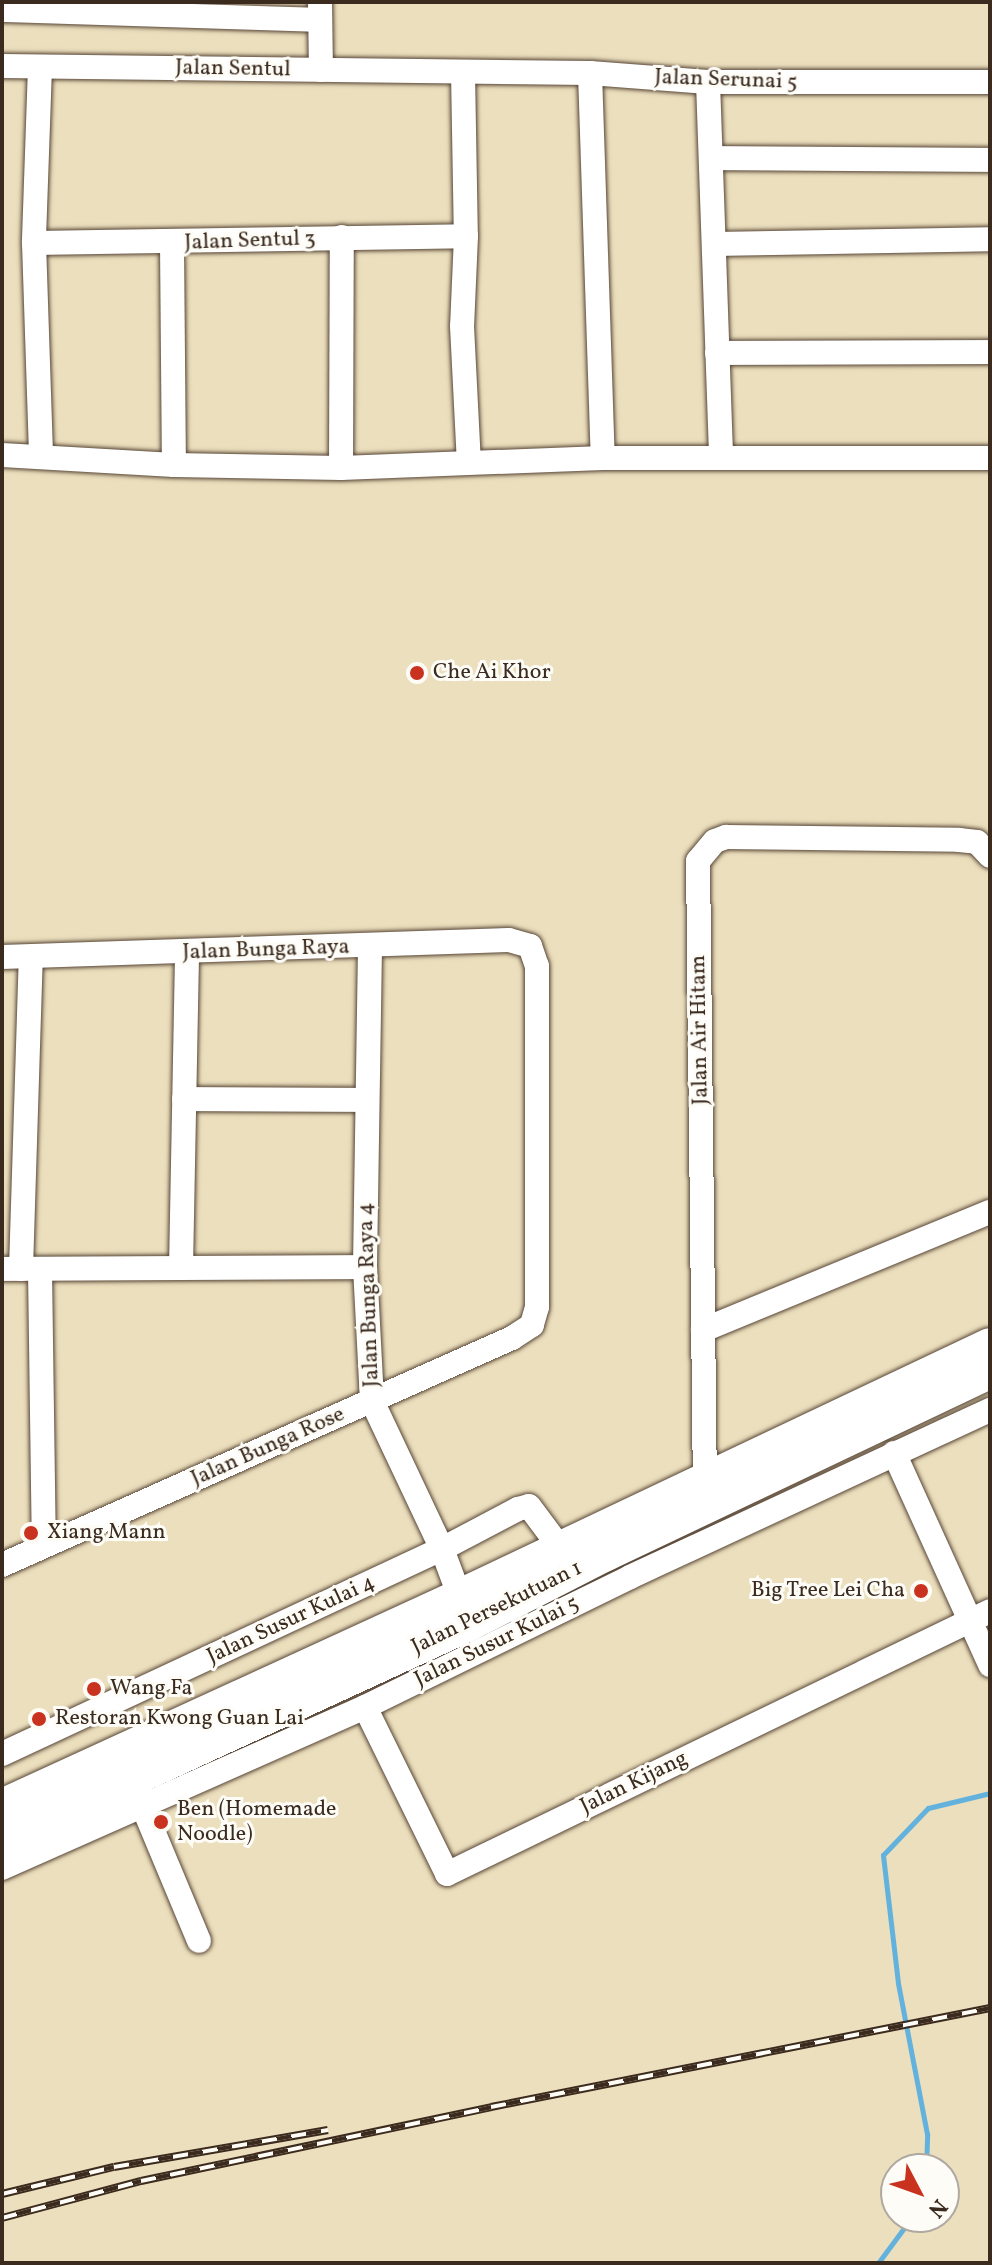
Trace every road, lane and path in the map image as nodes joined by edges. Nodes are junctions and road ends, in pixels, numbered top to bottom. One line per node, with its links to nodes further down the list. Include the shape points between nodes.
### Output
1 (2, 10): 2 (street)
2 (320, 11): 5 (street)
3 (2, 66): 4 (street, Jalan Sentul)
4 (40, 67): 5 (street, Jalan Sentul); 15 (street)
5 (321, 70): 6 (street, Jalan Sentul)
6 (463, 72): 7 (street, Jalan Serunai 5); 12 (street)
7 (590, 73): 8 (street, Jalan Serunai 5); 23 (street)
8 (708, 82): 9 (street, Jalan Serunai 5); 10 (street)
9 (990, 82)
10 (712, 158): 11 (street); 17 (street)
11 (990, 160)
12 (466, 236): 13 (street, Jalan Sentul 3); 25 (street, via 462,326)
13 (342, 237): 16 (street, Jalan Sentul 3); 27 (street)
14 (990, 239): 17 (street)
15 (34, 243): 16 (street, Jalan Sentul 3); 21 (street)
16 (172, 244): 26 (street)
17 (714, 244): 19 (street)
18 (990, 352): 19 (street)
19 (717, 353): 22 (street)
20 (2, 455): 21 (street)
21 (41, 456): 26 (street)
22 (721, 457): 23 (street); 24 (street)
23 (603, 458): 25 (street)
24 (990, 458)
25 (469, 462): 27 (street)
26 (174, 465): 27 (street)
27 (341, 468)
28 (990, 856): 40 (street, Jalan Air Hitam, via 977,842 959,840 726,837 704,851 698,861)
29 (370, 947): 30 (street, Jalan Bunga Raya); 34 (street, Jalan Bunga Raya 4); 39 (street, Jalan Bunga Raya, via 509,940 530,946 537,966 537,1307)
30 (187, 953): 32 (street, Jalan Bunga Raya); 33 (street)
31 (2, 957): 32 (street, Jalan Bunga Raya)
32 (31, 957): 38 (street)
33 (184, 1099): 34 (street); 37 (street)
34 (366, 1100): 36 (street, Jalan Bunga Raya 4)
35 (990, 1212): 40 (street)
36 (365, 1267): 37 (street); 43 (street, Jalan Bunga Raya 4)
37 (181, 1268): 38 (street)
38 (21, 1269): 47 (street)
39 (532, 1325): 43 (street, Jalan Bunga Rose)
40 (703, 1330): 46 (street, Jalan Air Hitam)
41 (990, 1345): 46 (highway, Jalan Persekutuan 1)
42 (990, 1372): 46 (highway, Jalan Persekutuan 1)
43 (372, 1401): 47 (street, Jalan Bunga Rose); 48 (street, Jalan Bunga Raya 4)
44 (990, 1410): 45 (street, Jalan Susur Kulai 5)
45 (894, 1453): 52 (street); 54 (street, Jalan Susur Kulai 5)
46 (706, 1494): 49 (highway, Jalan Persekutuan 1); 51 (highway, Jalan Persekutuan 1, via 606,1554)
47 (44, 1544): 50 (street, Jalan Bunga Rose)
48 (442, 1549): 49 (street, Jalan Susur Kulai 4, via 529,1506); 51 (street, Jalan Bunga Raya 4); 55 (street, Jalan Susur Kulai 4)
49 (561, 1549): 51 (highway, Jalan Persekutuan 1)
50 (2, 1565)
51 (464, 1610): 56 (highway, Jalan Persekutuan 1); 58 (highway, Jalan Persekutuan 1)
52 (980, 1616): 53 (street); 54 (street, Jalan Kijang, via 447,1874)
53 (990, 1665)
54 (365, 1707): 57 (street, Jalan Susur Kulai 5)
55 (2, 1754)
56 (2, 1806)
57 (143, 1807): 59 (street, Jalan Susur Kulai 5); 60 (street)
58 (2, 1839)
59 (2, 1868)
60 (199, 1941)

